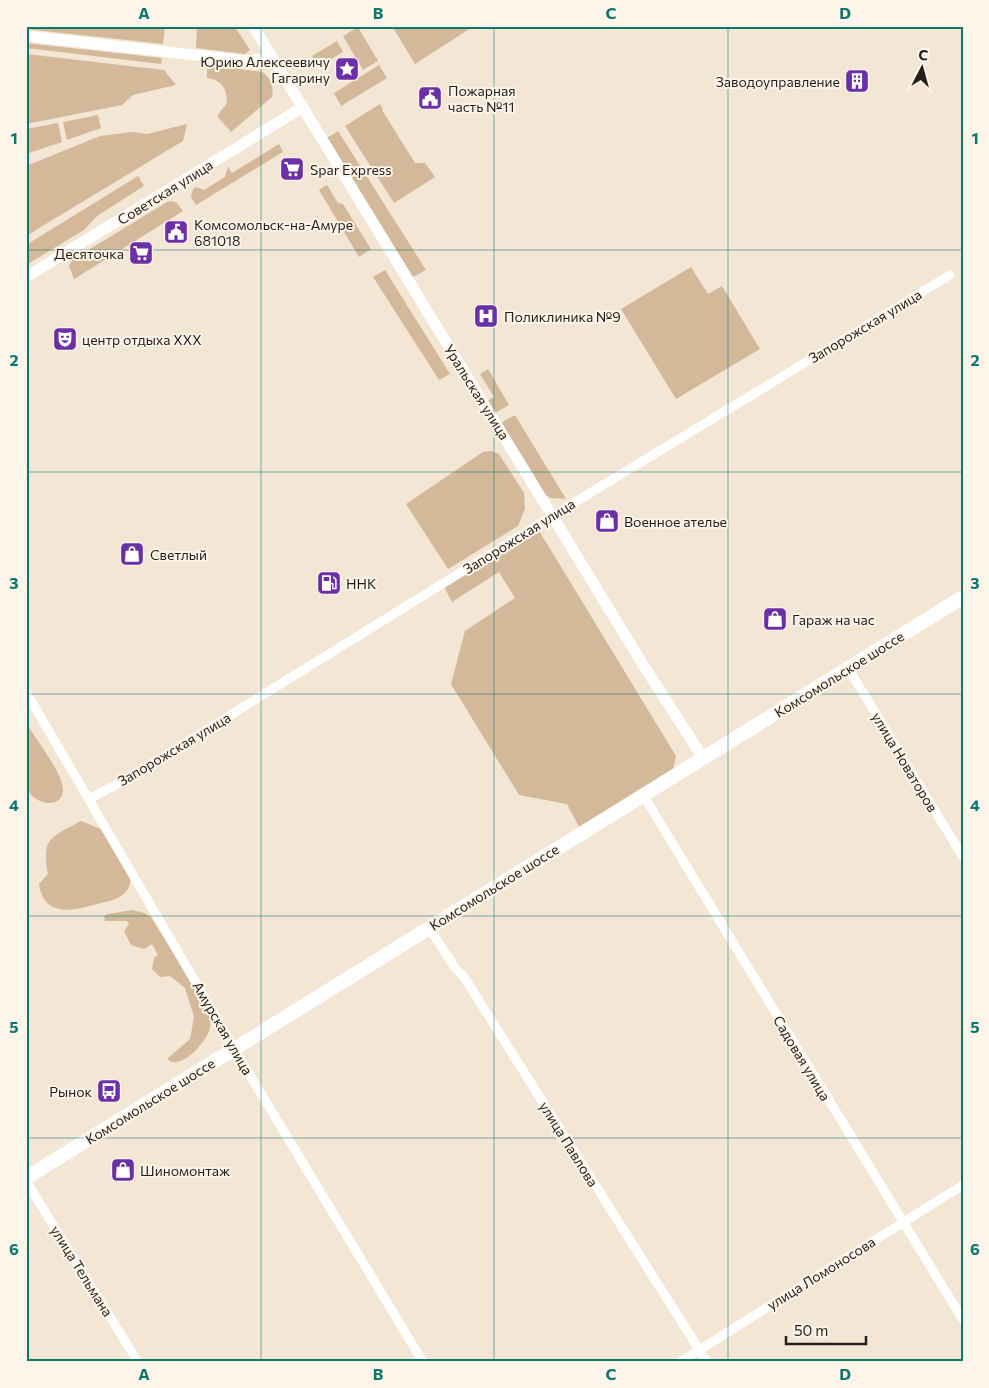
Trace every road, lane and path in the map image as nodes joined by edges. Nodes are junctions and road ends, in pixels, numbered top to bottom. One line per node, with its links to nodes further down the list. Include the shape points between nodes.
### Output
1 (253, 26): 3 (street, Уральская улица)
2 (26, 36): 3 (street, via 248,61)
3 (272, 57): 4 (street, Уральская улица)
4 (303, 107): 6 (street, Советская улица); 7 (street, Уральская улица)
5 (950, 275): 7 (street, Запорожская улица)
6 (26, 277)
7 (552, 516): 11 (street, Уральская улица); 13 (street, Запорожская улица, via 127,779)
8 (963, 597): 9 (main road, Комсомольское шоссе)
9 (848, 668): 11 (main road, Комсомольское шоссе); 14 (street, улица Новаторов)
10 (26, 692): 13 (street, Амурская улица)
11 (703, 758): 12 (main road, Комсомольское шоссе)
12 (643, 795): 15 (main road, Комсомольское шоссе); 19 (street, Садовая улица)
13 (89, 799): 16 (street, Амурская улица)
14 (963, 857)
15 (429, 928): 16 (main road, Комсомольское шоссе); 21 (street, улица Павлова, via 464,977)
16 (235, 1048): 17 (main road, Комсомольское шоссе); 23 (street, Амурская улица)
17 (26, 1179): 22 (street, улица Тельмана)
18 (963, 1185): 19 (street, улица Ломоносова)
19 (903, 1222): 20 (street, Садовая улица); 21 (street, улица Ломоносова)
20 (963, 1320)
21 (699, 1350): 24 (street, улица Ломоносова); 25 (street, улица Павлова)
22 (138, 1362)
23 (423, 1362)
24 (680, 1362)
25 (707, 1362)

